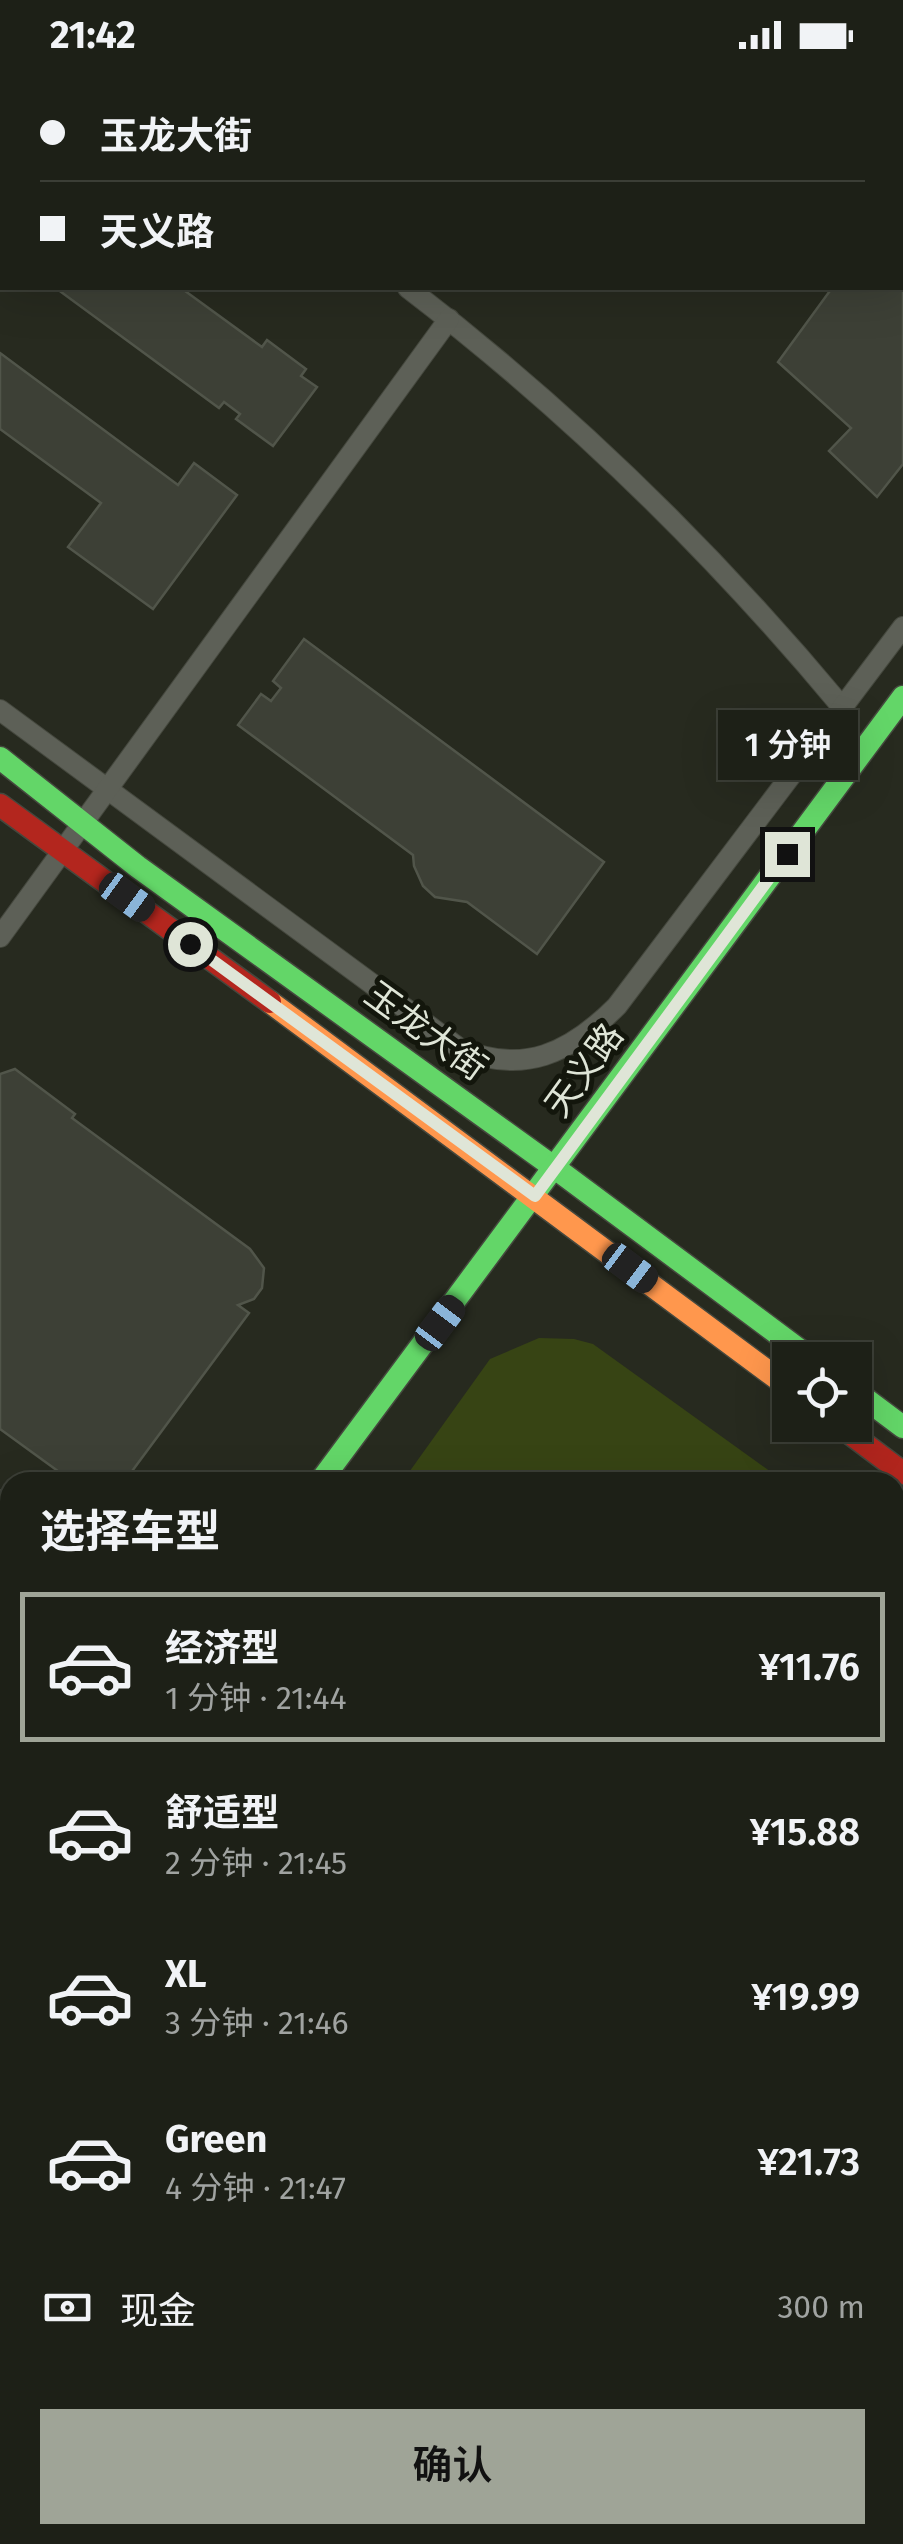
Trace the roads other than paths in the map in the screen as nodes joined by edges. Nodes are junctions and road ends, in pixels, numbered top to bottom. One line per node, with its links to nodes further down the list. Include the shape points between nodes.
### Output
1 (411, 290): 2 (street)
2 (448, 319): 5 (street, via 572,420 648,494 767,617); 8 (street)
3 (903, 627): 5 (street)
4 (903, 697): 13 (main road, 天义路)
5 (842, 707): 8 (street, via 617,1006 590,1034 533,1059 486,1060 458,1048)
6 (0, 710): 8 (street)
7 (0, 758): 10 (main road, 玉龙大街)
8 (109, 790): 10 (street)
9 (0, 804): 11 (main road, 玉龙大街)
10 (84, 824): 11 (street); 13 (main road, 玉龙大街)
11 (64, 850): 12 (street); 14 (main road, 玉龙大街)
12 (0, 937)
13 (555, 1168): 14 (main road, 天义路); 15 (main road, 玉龙大街)
14 (535, 1196): 16 (main road, 玉龙大街); 20 (main road, 天义路)
15 (789, 1342)
16 (772, 1374)
17 (872, 1404): 18 (main road)
18 (903, 1427)
19 (862, 1442): 21 (main road)
20 (328, 1472)
21 (902, 1472)

